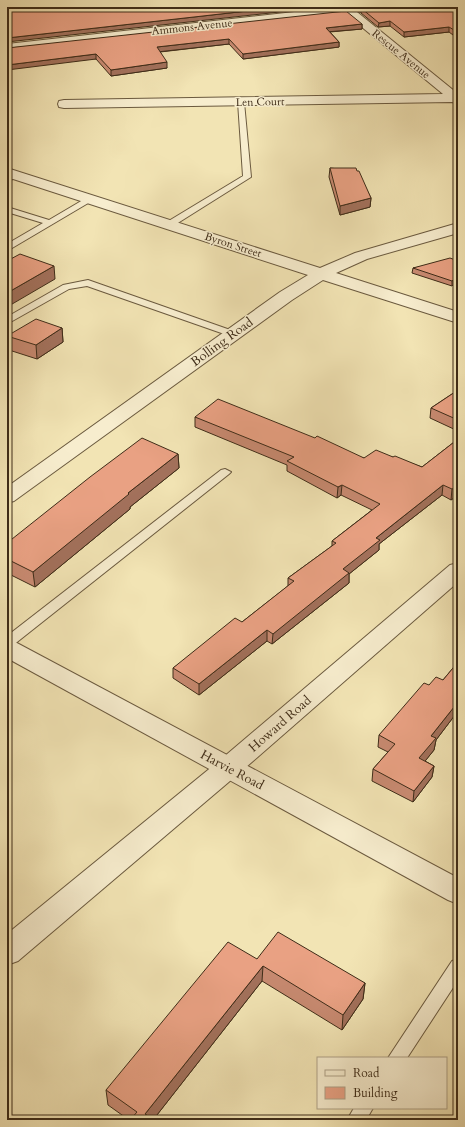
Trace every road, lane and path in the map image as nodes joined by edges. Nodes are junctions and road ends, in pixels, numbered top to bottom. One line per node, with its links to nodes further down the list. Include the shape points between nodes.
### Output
1 (377, 7): 2 (street, Ammons Avenue)
2 (346, 9): 3 (street, Ammons Avenue); 4 (street, Rescue Avenue)
3 (7, 48)
4 (457, 99): 5 (street, Len Court)
5 (241, 102): 6 (street, Len Court); 11 (lane, via 247,177)
6 (64, 104)
7 (10, 175): 8 (street, Byron Street)
8 (91, 199): 10 (lane); 11 (street, Byron Street)
9 (7, 209): 10 (lane)
10 (50, 223): 14 (lane)
11 (170, 224): 16 (street, Byron Street)
12 (458, 228): 16 (street, Bolling Road, via 369,252)
13 (7, 238): 14 (lane)
14 (18, 241): 15 (lane)
15 (7, 248)
16 (322, 274): 17 (street, Byron Street); 19 (street, Bolling Road, via 286,296)
17 (458, 318)
18 (7, 321): 19 (lane, via 66,287 88,283)
19 (234, 334): 21 (street, Bolling Road)
20 (225, 472): 23 (lane)
21 (7, 497)
22 (458, 570): 25 (street, Howard Road)
23 (7, 643)
24 (7, 648): 25 (street, Harvie Road)
25 (228, 768): 26 (street, Harvie Road); 27 (street, Howard Road)
26 (458, 892)
27 (7, 952)
28 (458, 966): 29 (lane)
29 (398, 1057)
30 (363, 1109): 31 (lane)
31 (356, 1120)

